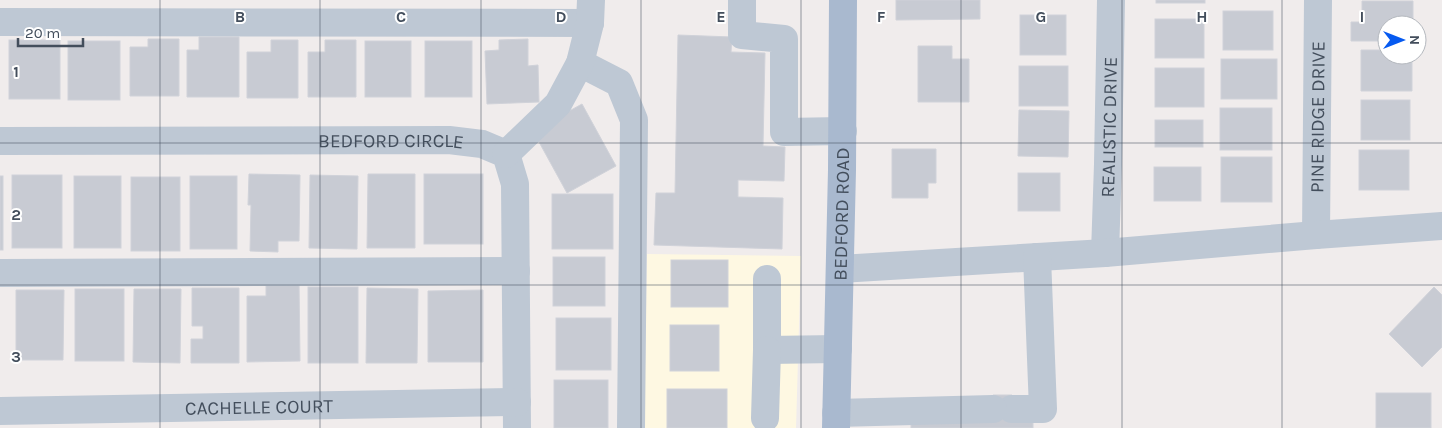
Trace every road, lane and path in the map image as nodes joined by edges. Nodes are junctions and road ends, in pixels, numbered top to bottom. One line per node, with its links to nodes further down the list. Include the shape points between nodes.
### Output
1 (742, 0): 8 (street, via 742,35 784,39 784,132)
2 (843, 0): 8 (main road, BEDFORD ROAD)
3 (1111, 0): 13 (street, REALISTIC DRIVE)
4 (1318, 0): 12 (street, PINE RIDGE DRIVE)
5 (591, 11): 6 (street); 7 (street)
6 (0, 22)
7 (580, 63): 10 (street, via 558,104); 25 (street, via 619,83 634,120)
8 (843, 131): 15 (main road, BEDFORD ROAD)
9 (0, 141): 10 (street, BEDFORD CIRCLE, via 449,140 482,144)
10 (506, 154): 16 (street, via 515,184)
11 (1442, 226): 12 (street)
12 (1316, 235): 13 (street)
13 (1105, 253): 14 (street)
14 (1038, 257): 15 (street); 24 (street, via 1043,409)
15 (840, 269): 19 (main road, BEDFORD ROAD)
16 (516, 271): 17 (street); 22 (street)
17 (0, 273)
18 (766, 279): 20 (street)
19 (838, 349): 20 (street); 24 (main road, BEDFORD ROAD)
20 (766, 350): 23 (street)
21 (0, 411): 22 (street, CACHELLE COURT)
22 (517, 415)
23 (765, 418)
24 (836, 420)
25 (631, 428)

